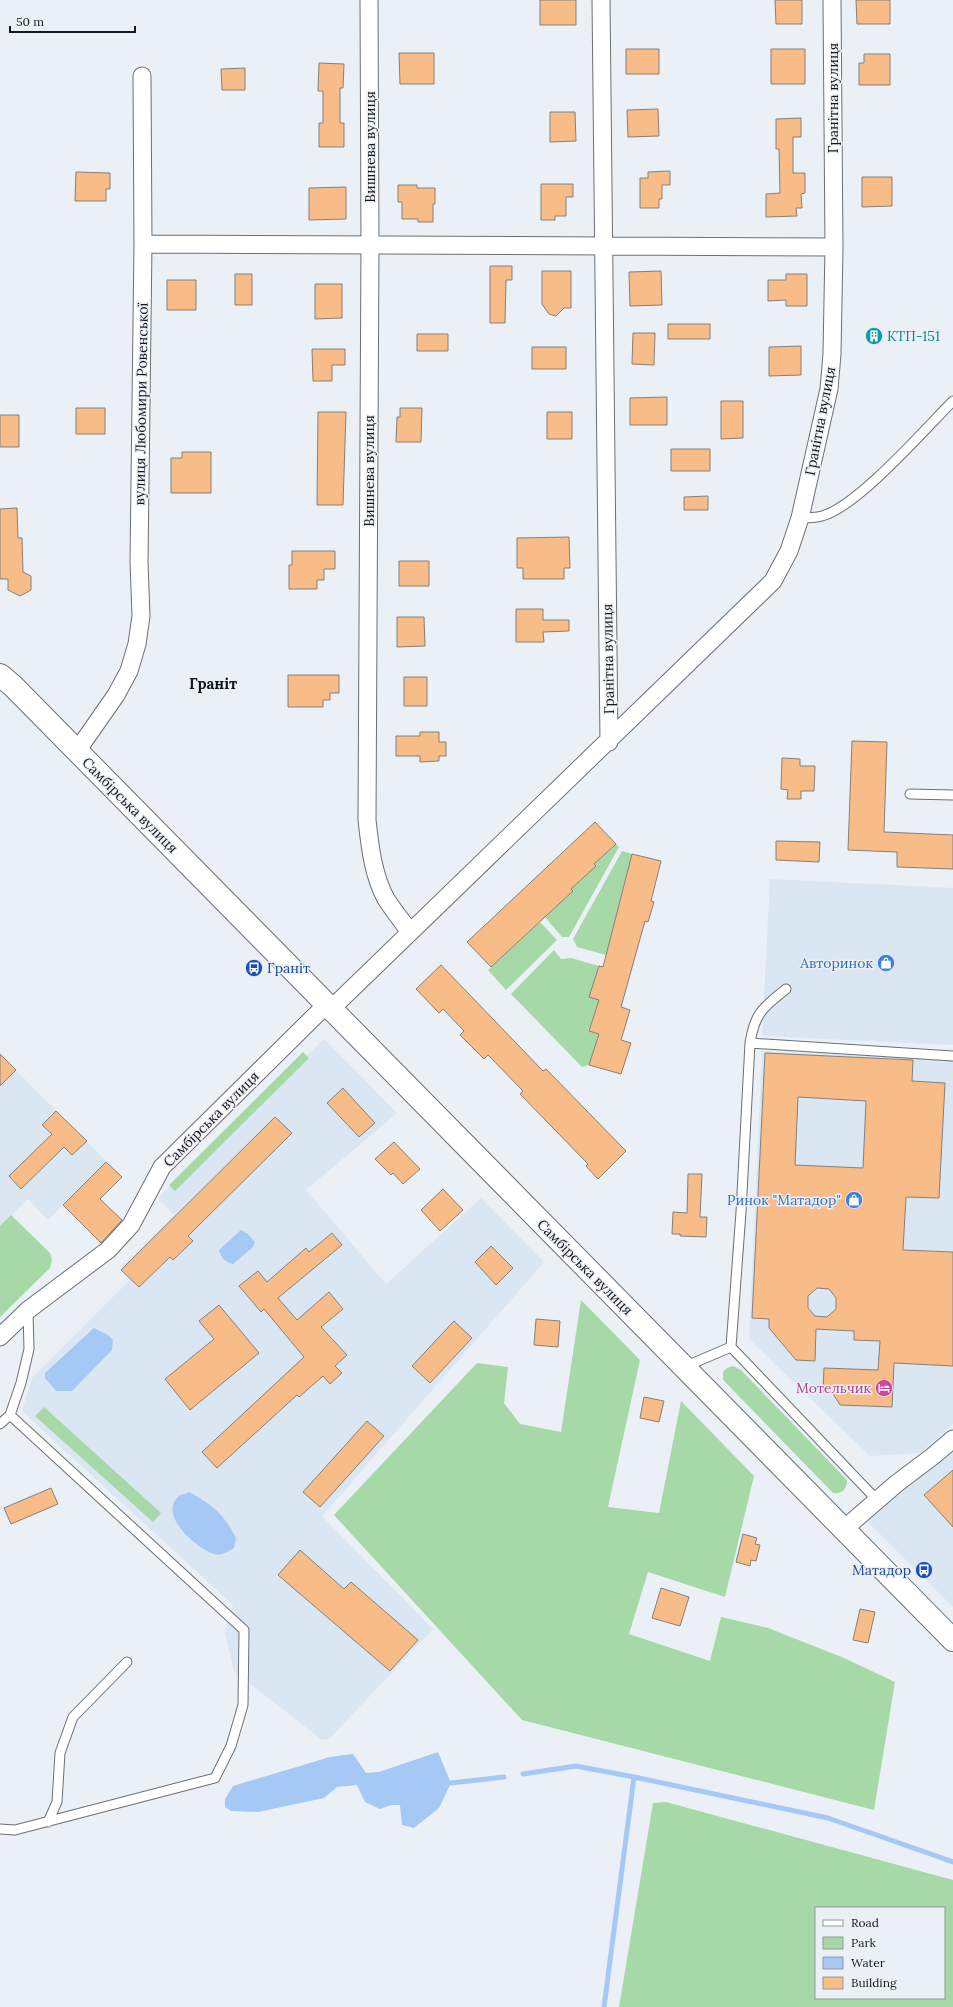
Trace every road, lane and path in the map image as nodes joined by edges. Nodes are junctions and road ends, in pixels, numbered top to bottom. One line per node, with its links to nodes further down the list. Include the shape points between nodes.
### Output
1 (369, 0): 6 (street, Вишнева вулиця)
2 (601, 0): 7 (street, Гранітна вулиця)
3 (832, 0): 8 (street, Гранітна вулиця)
4 (142, 76): 5 (street, вулиця Любомири Ровенської)
5 (143, 244): 6 (street); 13 (street, вулиця Любомири Ровенської, via 138,562 141,616 130,671)
6 (370, 244): 7 (street); 16 (street, Вишнева вулиця, via 367,820 376,876 386,899)
7 (603, 247): 8 (street); 12 (street, Гранітна вулиця)
8 (834, 247): 10 (street, Гранітна вулиця, via 829,389)
9 (953, 401): 10 (lane, via 876,479 842,506 822,516)
10 (800, 518): 12 (street, Гранітна вулиця, via 789,551 773,581)
11 (0, 675): 13 (main road, Самбірська вулиця)
12 (609, 742): 16 (street, Гранітна вулиця)
13 (77, 751): 18 (main road, Самбірська вулиця)
14 (910, 794): 15 (lane)
15 (953, 796)
16 (410, 932): 18 (street, Гранітна вулиця)
17 (786, 988): 19 (lane, via 757,1016)
18 (329, 1007): 21 (street, Самбірська вулиця, via 162,1167 130,1225 108,1250); 24 (main road, Самбірська вулиця)
19 (750, 1043): 20 (lane); 23 (lane)
20 (953, 1056)
21 (28, 1310): 22 (street, Самбірська вулиця); 25 (lane, via 29,1349)
22 (0, 1337)
23 (731, 1347): 24 (lane); 28 (lane)
24 (684, 1367): 29 (main road, Самбірська вулиця)
25 (10, 1415): 26 (lane); 32 (lane, via 244,1630 243,1705 231,1746 215,1778)
26 (0, 1424)
27 (953, 1439): 28 (street)
28 (877, 1500): 29 (street)
29 (844, 1529): 30 (main road, Самбірська вулиця)
30 (953, 1640)
31 (127, 1662): 32 (lane, via 72,1717 60,1753 57,1802)
32 (48, 1822): 33 (lane, via 15,1830)
33 (0, 1829)

